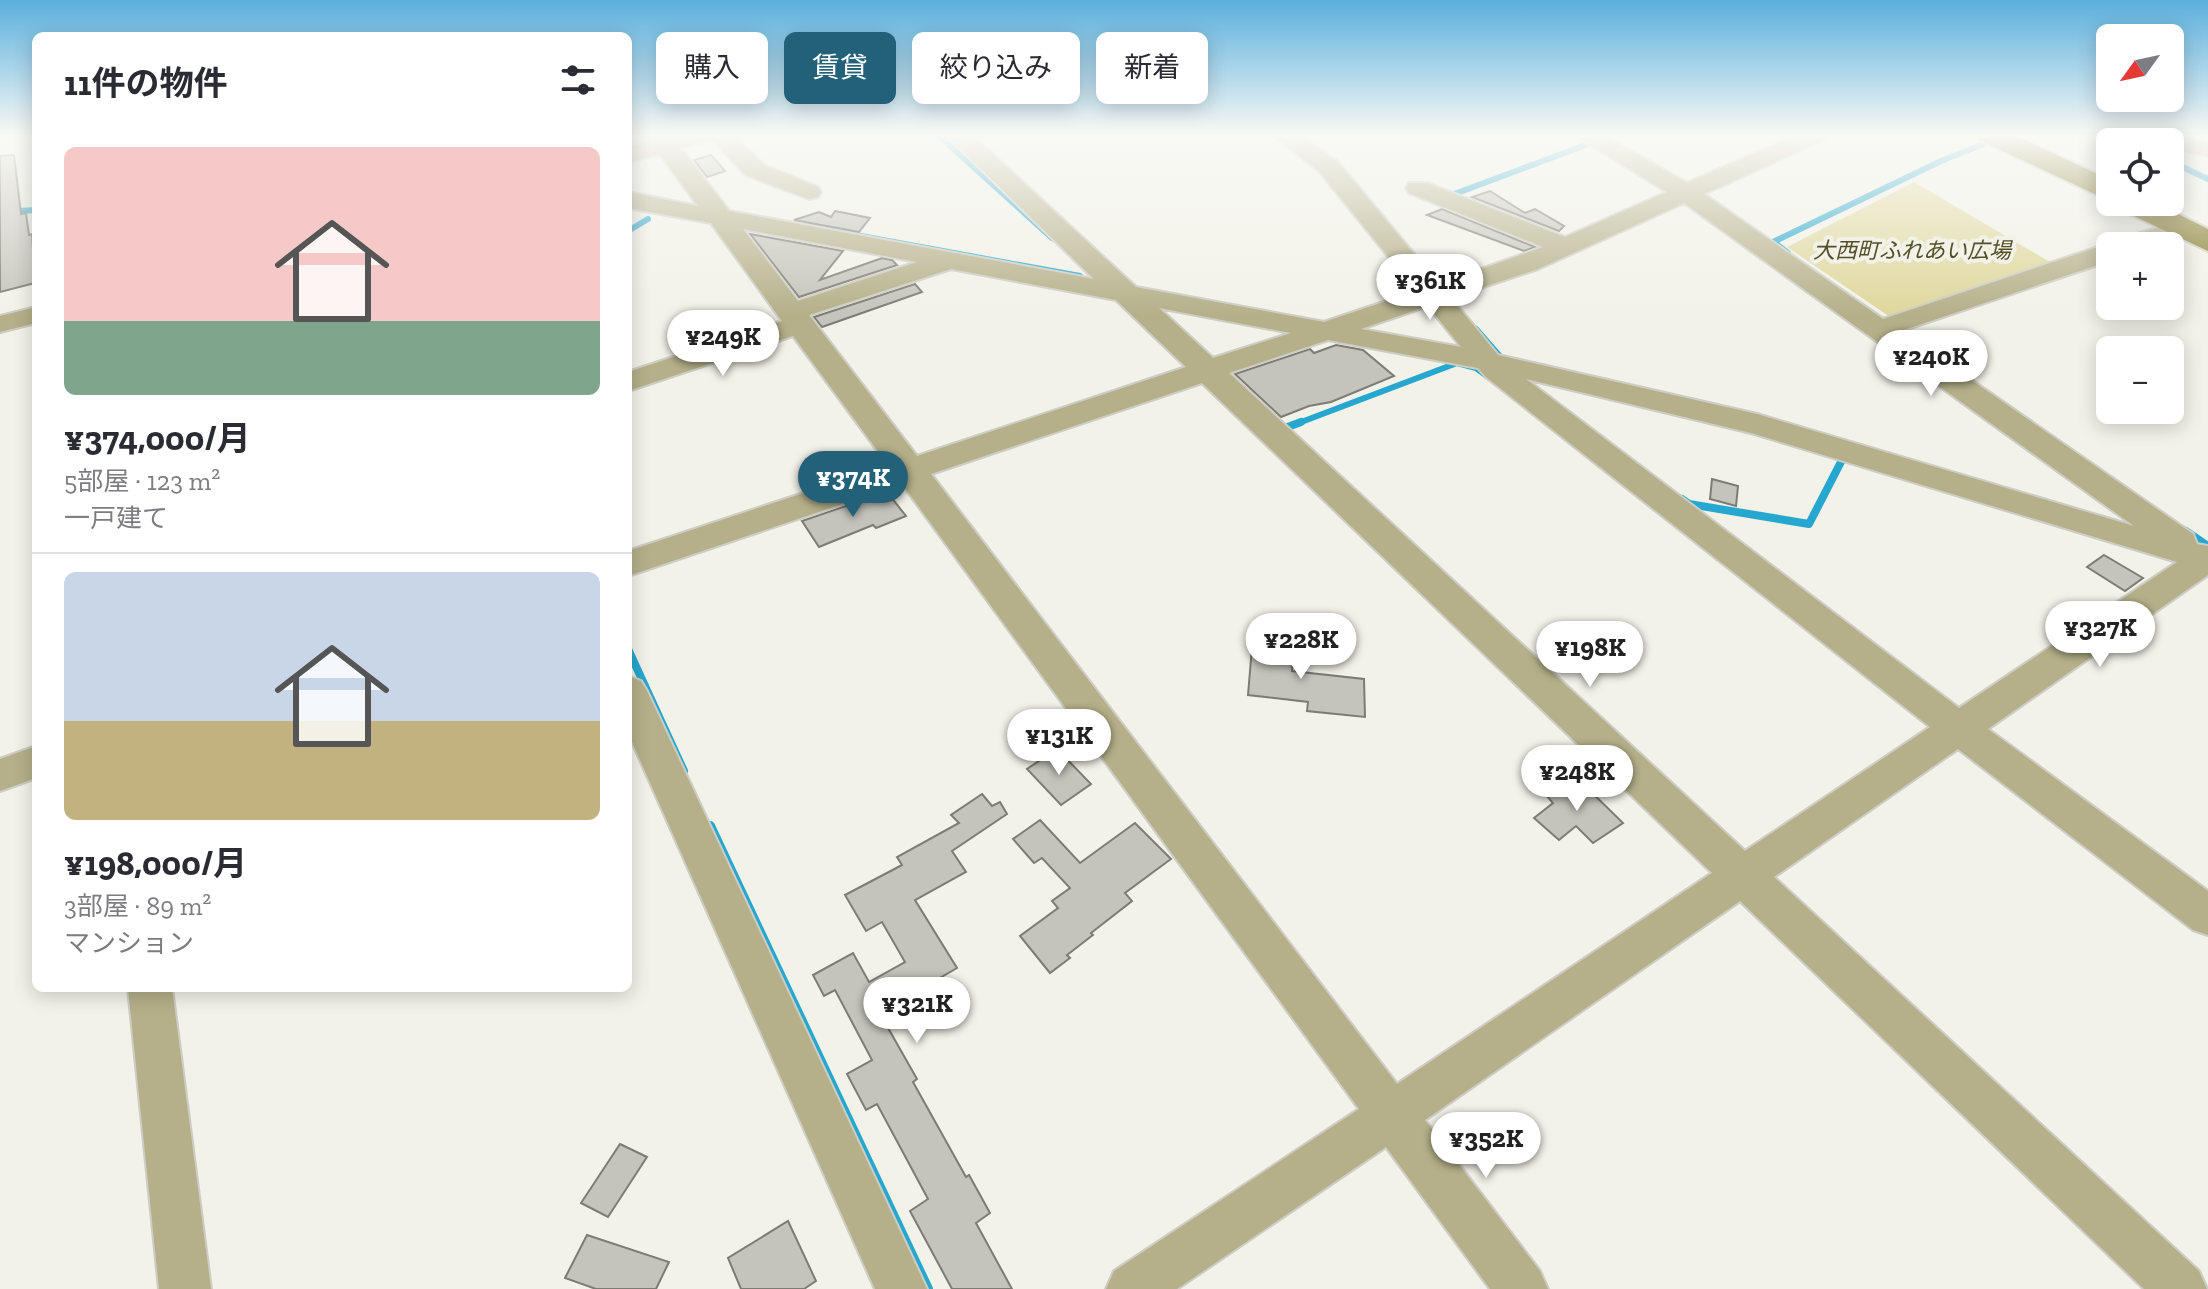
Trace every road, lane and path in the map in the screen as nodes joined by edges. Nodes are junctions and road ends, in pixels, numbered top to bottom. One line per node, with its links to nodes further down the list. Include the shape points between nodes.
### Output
1 (703, 194): 8 (street)
2 (1021, 194): 14 (street)
3 (1351, 194): 15 (street)
4 (1433, 194): 11 (street)
5 (1687, 194): 11 (street)
6 (1702, 194): 20 (street)
7 (632, 201): 8 (street)
8 (719, 215): 13 (street); 17 (street)
9 (2158, 216): 10 (main road)
10 (2195, 234)
11 (1566, 247): 15 (street)
12 (2096, 257): 20 (street)
13 (950, 260): 14 (street); 17 (street)
14 (1124, 291): 19 (street); 22 (street)
15 (1432, 295): 19 (street); 21 (street)
16 (32, 316): 18 (street)
17 (796, 318): 23 (street); 24 (street)
18 (0, 324)
19 (1330, 329): 21 (street); 22 (street)
20 (1880, 329): 25 (street)
21 (1487, 361): 25 (street, via 1757,424); 28 (street)
22 (1208, 370): 24 (street); 31 (street)
23 (632, 380)
24 (910, 470): 26 (street); 34 (street)
25 (2207, 559): 28 (street)
26 (632, 563)
27 (632, 700): 36 (street)
28 (1960, 729): 31 (street); 32 (street)
29 (32, 763): 30 (street)
30 (0, 775)
31 (1741, 874): 34 (street); 39 (street)
32 (2208, 916)
33 (150, 992): 35 (street)
34 (1392, 1115): 37 (street); 38 (street)
35 (185, 1289)
36 (901, 1289)
37 (1132, 1289)
38 (1522, 1289)
39 (2181, 1289)

